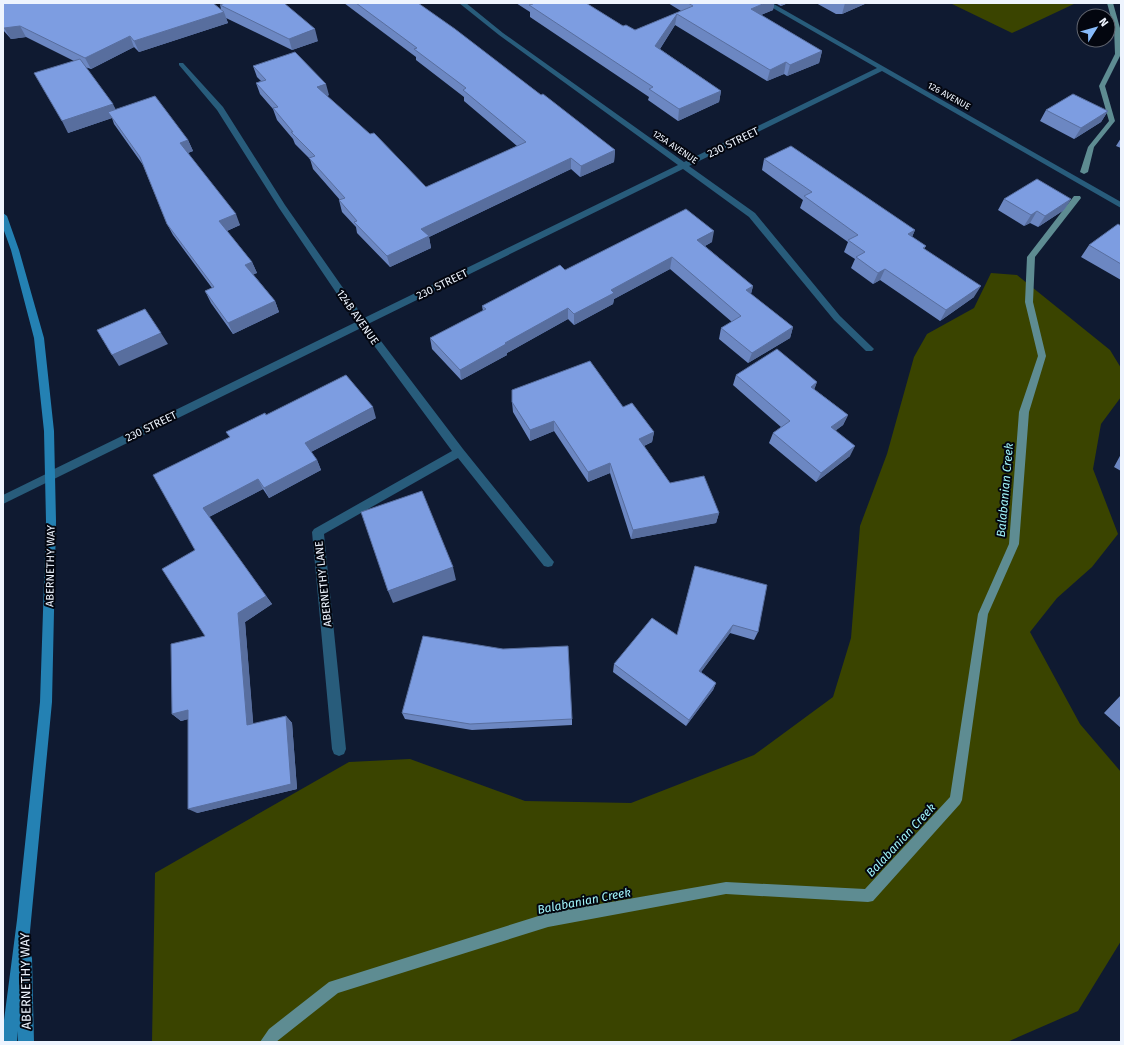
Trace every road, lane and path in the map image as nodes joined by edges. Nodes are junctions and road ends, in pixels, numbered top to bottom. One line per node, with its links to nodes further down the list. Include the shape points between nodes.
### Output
1 (462, 3): 5 (street, 125A AVENUE)
2 (767, 3): 4 (street, 126 AVENUE)
3 (180, 64): 8 (street, 124B AVENUE, via 220,109)
4 (881, 69): 5 (street, 230 STREET); 6 (street, 126 AVENUE)
5 (685, 165): 8 (street, 230 STREET); 9 (street, 125A AVENUE, via 752,215 837,318)
6 (1121, 205)
7 (3, 216): 11 (main road, ABERNETHY WAY, via 39,338 49,431)
8 (362, 323): 10 (street, 124B AVENUE); 11 (street, 230 STREET)
9 (869, 350)
10 (459, 452): 13 (street, 124B AVENUE); 14 (street, ABERNETHY LANE, via 318,532)
11 (50, 476): 12 (street, 230 STREET); 15 (main road, ABERNETHY WAY, via 46,702)
12 (3, 500)
13 (548, 562)
14 (339, 749)
15 (24, 920): 16 (main road, ABERNETHY WAY); 17 (main road, ABERNETHY WAY)
16 (9, 1042)
17 (26, 1042)

